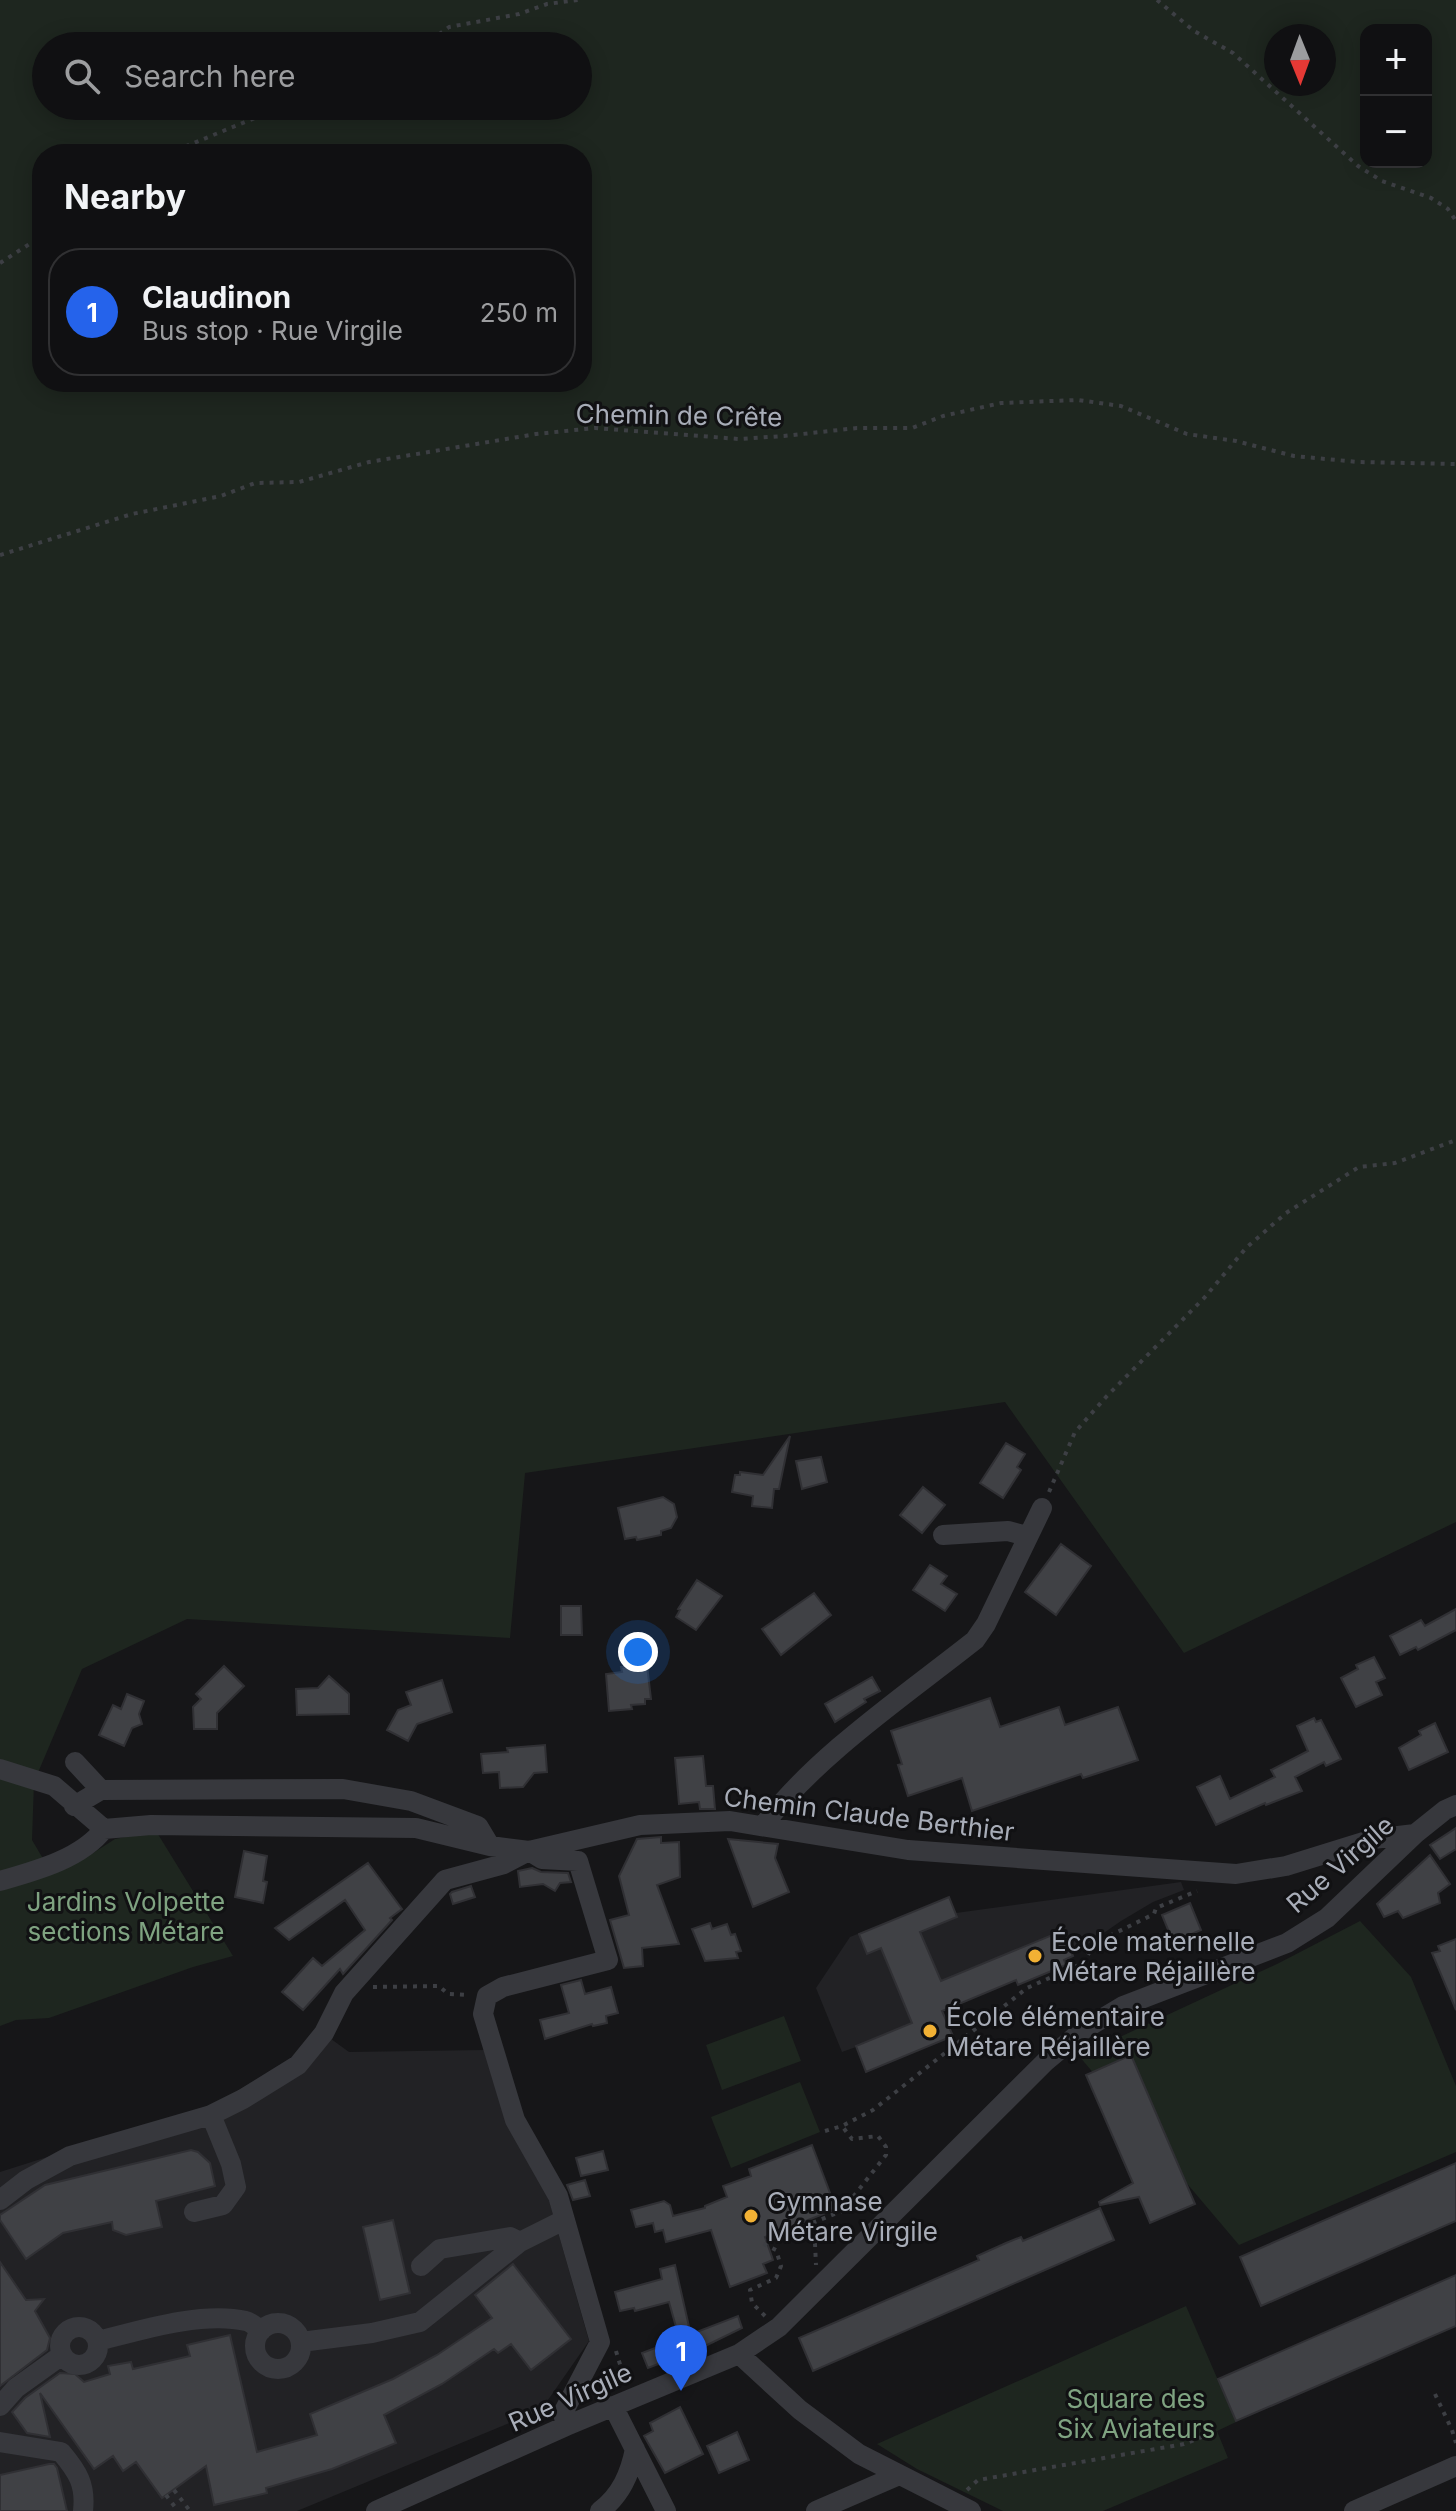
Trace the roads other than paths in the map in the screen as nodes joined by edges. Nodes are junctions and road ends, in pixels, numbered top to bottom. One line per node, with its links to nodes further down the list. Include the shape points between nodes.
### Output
1 (1042, 1508): 3 (street)
2 (943, 1535): 3 (street, via 1008,1531)
3 (1027, 1536): 9 (street, via 975,1640 848,1741 780,1802)
4 (75, 1762): 6 (street)
5 (0, 1769): 8 (street, via 54,1786)
6 (101, 1790): 8 (street); 12 (street, via 343,1789 411,1801 478,1826)
7 (1456, 1805): 11 (street, Rue Virgile)
8 (74, 1806): 10 (street)
9 (763, 1826): 11 (street, Chemin Claude Berthier, via 908,1850 1236,1874 1286,1866 1373,1839); 13 (street, Chemin Claude Berthier, via 730,1821 640,1825)
10 (104, 1829): 12 (street, Chemin Claude Berthier, via 416,1828); 14 (street, via 96,1841 40,1870)
11 (1415, 1834): 23 (street, Rue Virgile, via 1327,1918 1287,1943 1123,2006 1083,2030 779,2327)
12 (490, 1846): 13 (street, Chemin Claude Berthier)
13 (529, 1851): 15 (street, via 504,1864 445,1880 344,1993 324,2033 298,2065); 18 (street, via 542,1859 578,1861 608,1960 503,1987 487,1996 483,2014 515,2120 558,2196)
14 (0, 1881)
15 (211, 2115): 16 (street, via 70,2156); 17 (street, via 236,2187 223,2205)
16 (0, 2200)
17 (194, 2212)
18 (566, 2223): 19 (street); 26 (street, via 600,2342 563,2413)
19 (520, 2242): 20 (street, via 510,2237 440,2249); 22 (street, via 420,2322)
20 (421, 2266)
21 (261, 2331): 22 (street, via 281,2323 294,2329); 22 (street, via 256,2351 271,2368 294,2364); 25 (street, via 248,2321 212,2319 98,2341 97,2354 88,2363 75,2365 62,2355)
22 (301, 2342)
23 (739, 2354): 24 (street, Rue Virgile); 30 (street, via 832,2435)
24 (622, 2402): 26 (street, Rue Virgile); 28 (street)
25 (0, 2406)
26 (566, 2426): 33 (street, Rue Virgile)
27 (0, 2442): 32 (street, via 61,2452 79,2474)
28 (635, 2449): 34 (street, via 631,2472); 35 (street)
29 (1456, 2466): 37 (street)
30 (899, 2475): 31 (street); 36 (street)
31 (955, 2506)
32 (83, 2511)
33 (376, 2511)
34 (600, 2511)
35 (666, 2511)
36 (816, 2511)
37 (1354, 2511)

